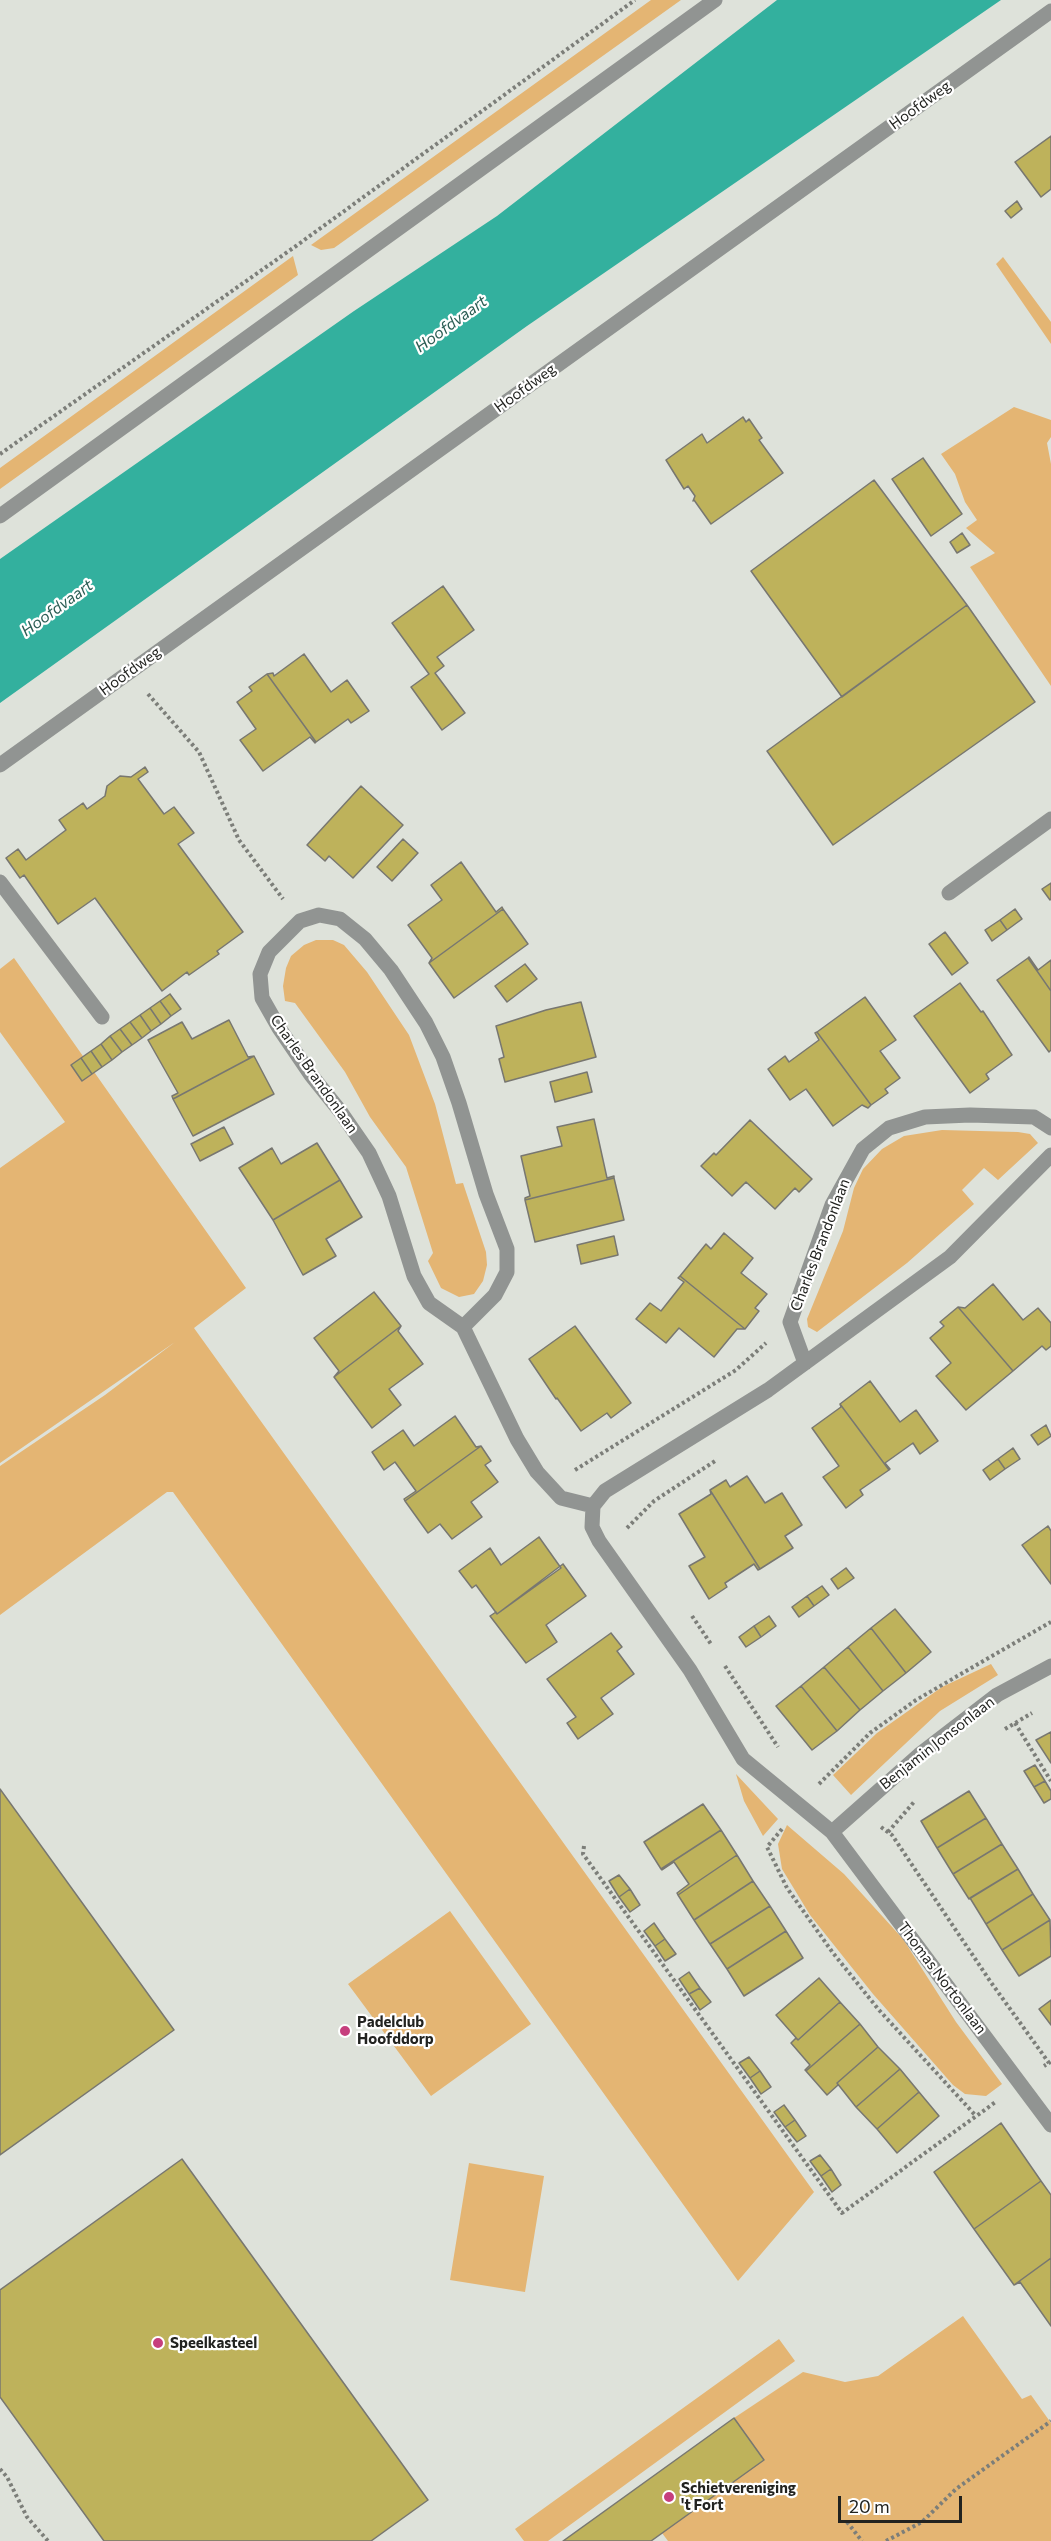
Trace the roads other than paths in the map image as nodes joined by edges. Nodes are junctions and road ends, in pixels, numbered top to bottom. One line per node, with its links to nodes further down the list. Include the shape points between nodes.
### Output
1 (715, 0): 3 (street)
2 (1051, 11): 4 (street, Hoofdweg)
3 (0, 516)
4 (0, 765)
5 (1051, 819): 7 (street)
6 (0, 882): 8 (street)
7 (949, 893)
8 (102, 1017)
9 (1051, 1128): 12 (street, Charles Brandonlaan, via 1034,1118 925,1117 889,1128 863,1149 832,1205 790,1322)
10 (1051, 1155): 12 (street, via 950,1257)
11 (463, 1327): 11 (street, Charles Brandonlaan, via 495,1295 507,1272 507,1249 443,1057 391,970 365,939 340,919 319,915 300,921 269,952 260,974 262,998 311,1075 369,1153 389,1196 414,1276 429,1303); 13 (street, Charles Brandonlaan, via 537,1472 561,1497)
12 (805, 1363): 13 (street, via 605,1491)
13 (593, 1506): 15 (street, via 592,1527 599,1541 690,1670 743,1759)
14 (1051, 1666): 15 (street, Benjamin Jonsonlaan, via 997,1695 919,1755)
15 (832, 1832): 16 (street, Thomas Nortonlaan)
16 (1051, 2124)

